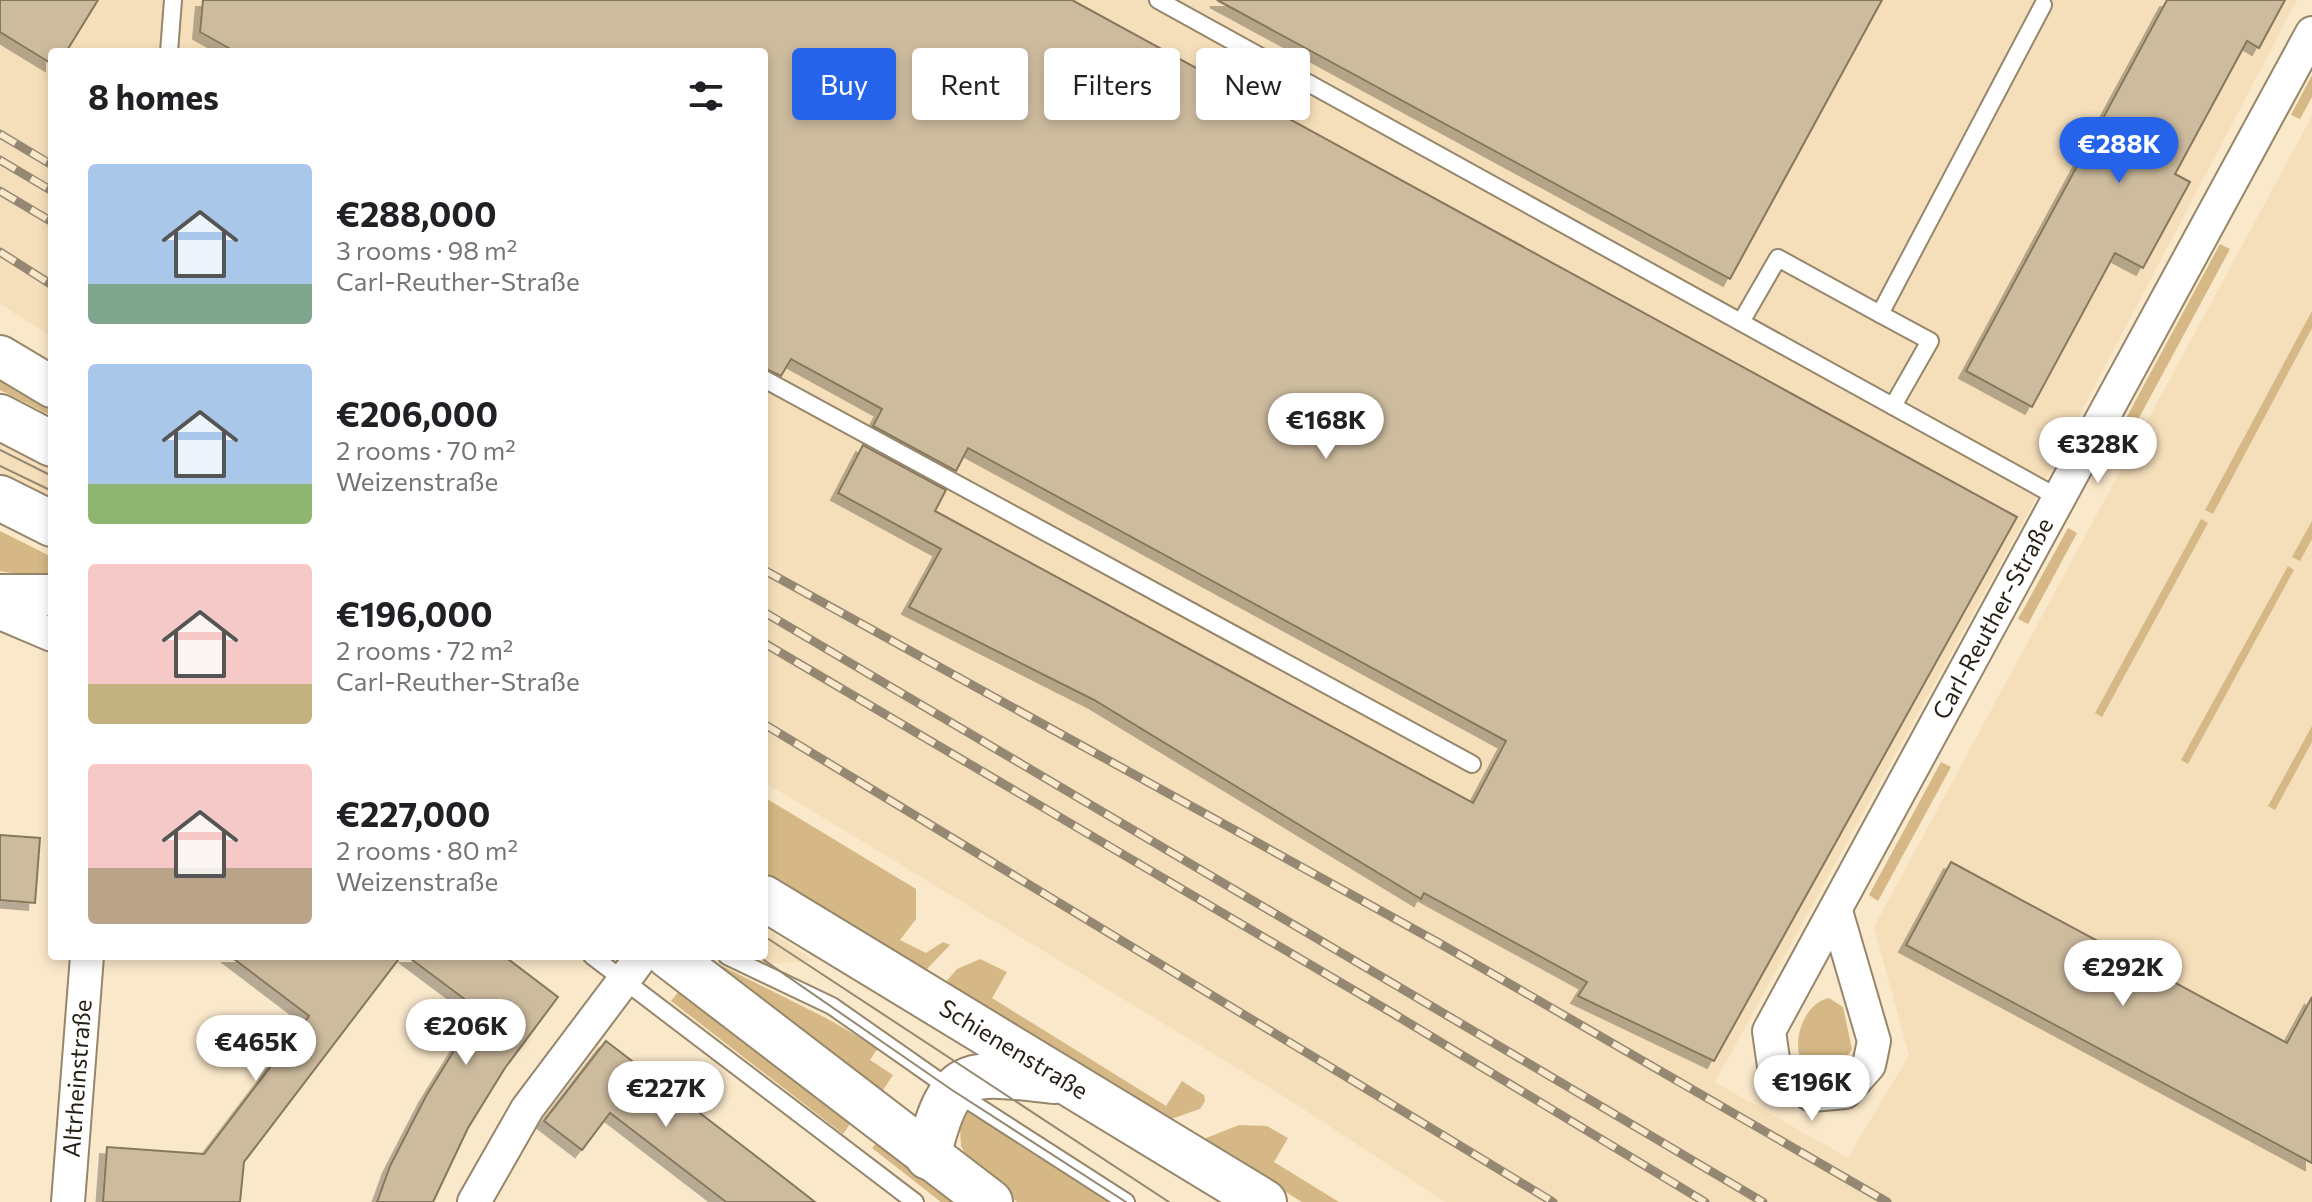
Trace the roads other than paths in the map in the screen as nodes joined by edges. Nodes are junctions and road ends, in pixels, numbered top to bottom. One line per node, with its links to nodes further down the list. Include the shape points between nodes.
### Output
1 (173, 0): 5 (lane)
2 (1158, 0): 7 (lane)
3 (2043, 5): 6 (lane)
4 (2312, 33): 15 (street, Carl-Reuther-Straße)
5 (169, 48)
6 (1880, 314): 7 (lane, via 1778,258); 11 (lane, via 1930,341)
7 (1741, 322): 11 (lane)
8 (0, 356): 10 (street)
9 (768, 381): 21 (lane)
10 (48, 385)
11 (1893, 406): 15 (lane)
12 (0, 417): 13 (main road)
13 (48, 442)
14 (0, 498): 16 (main road)
15 (2059, 498): 23 (street, Carl-Reuther-Straße)
16 (48, 522)
17 (0, 595): 18 (street)
18 (48, 595)
19 (0, 613): 20 (street)
20 (48, 633)
21 (1472, 764)
22 (768, 900): 29 (main road, Schienenstraße)
23 (1836, 911): 23 (street, Carl-Reuther-Straße, via 1769,1031 1775,1073 1812,1095 1845,1092 1869,1065 1874,1041)
24 (87, 960): 32 (street, Altrheinstraße)
25 (606, 960): 28 (lane)
26 (674, 960): 31 (main road)
27 (735, 960): 30 (lane, via 832,1006)
28 (633, 968): 33 (street, via 527,1109); 34 (lane)
29 (1068, 1083): 30 (main road, via 974,1075); 37 (main road, Schienenstraße)
30 (952, 1090): 31 (main road, via 939,1111); 36 (lane)
31 (928, 1157): 35 (main road)
32 (68, 1202)
33 (474, 1202)
34 (915, 1202)
35 (990, 1202)
36 (1126, 1202)
37 (1264, 1202)

